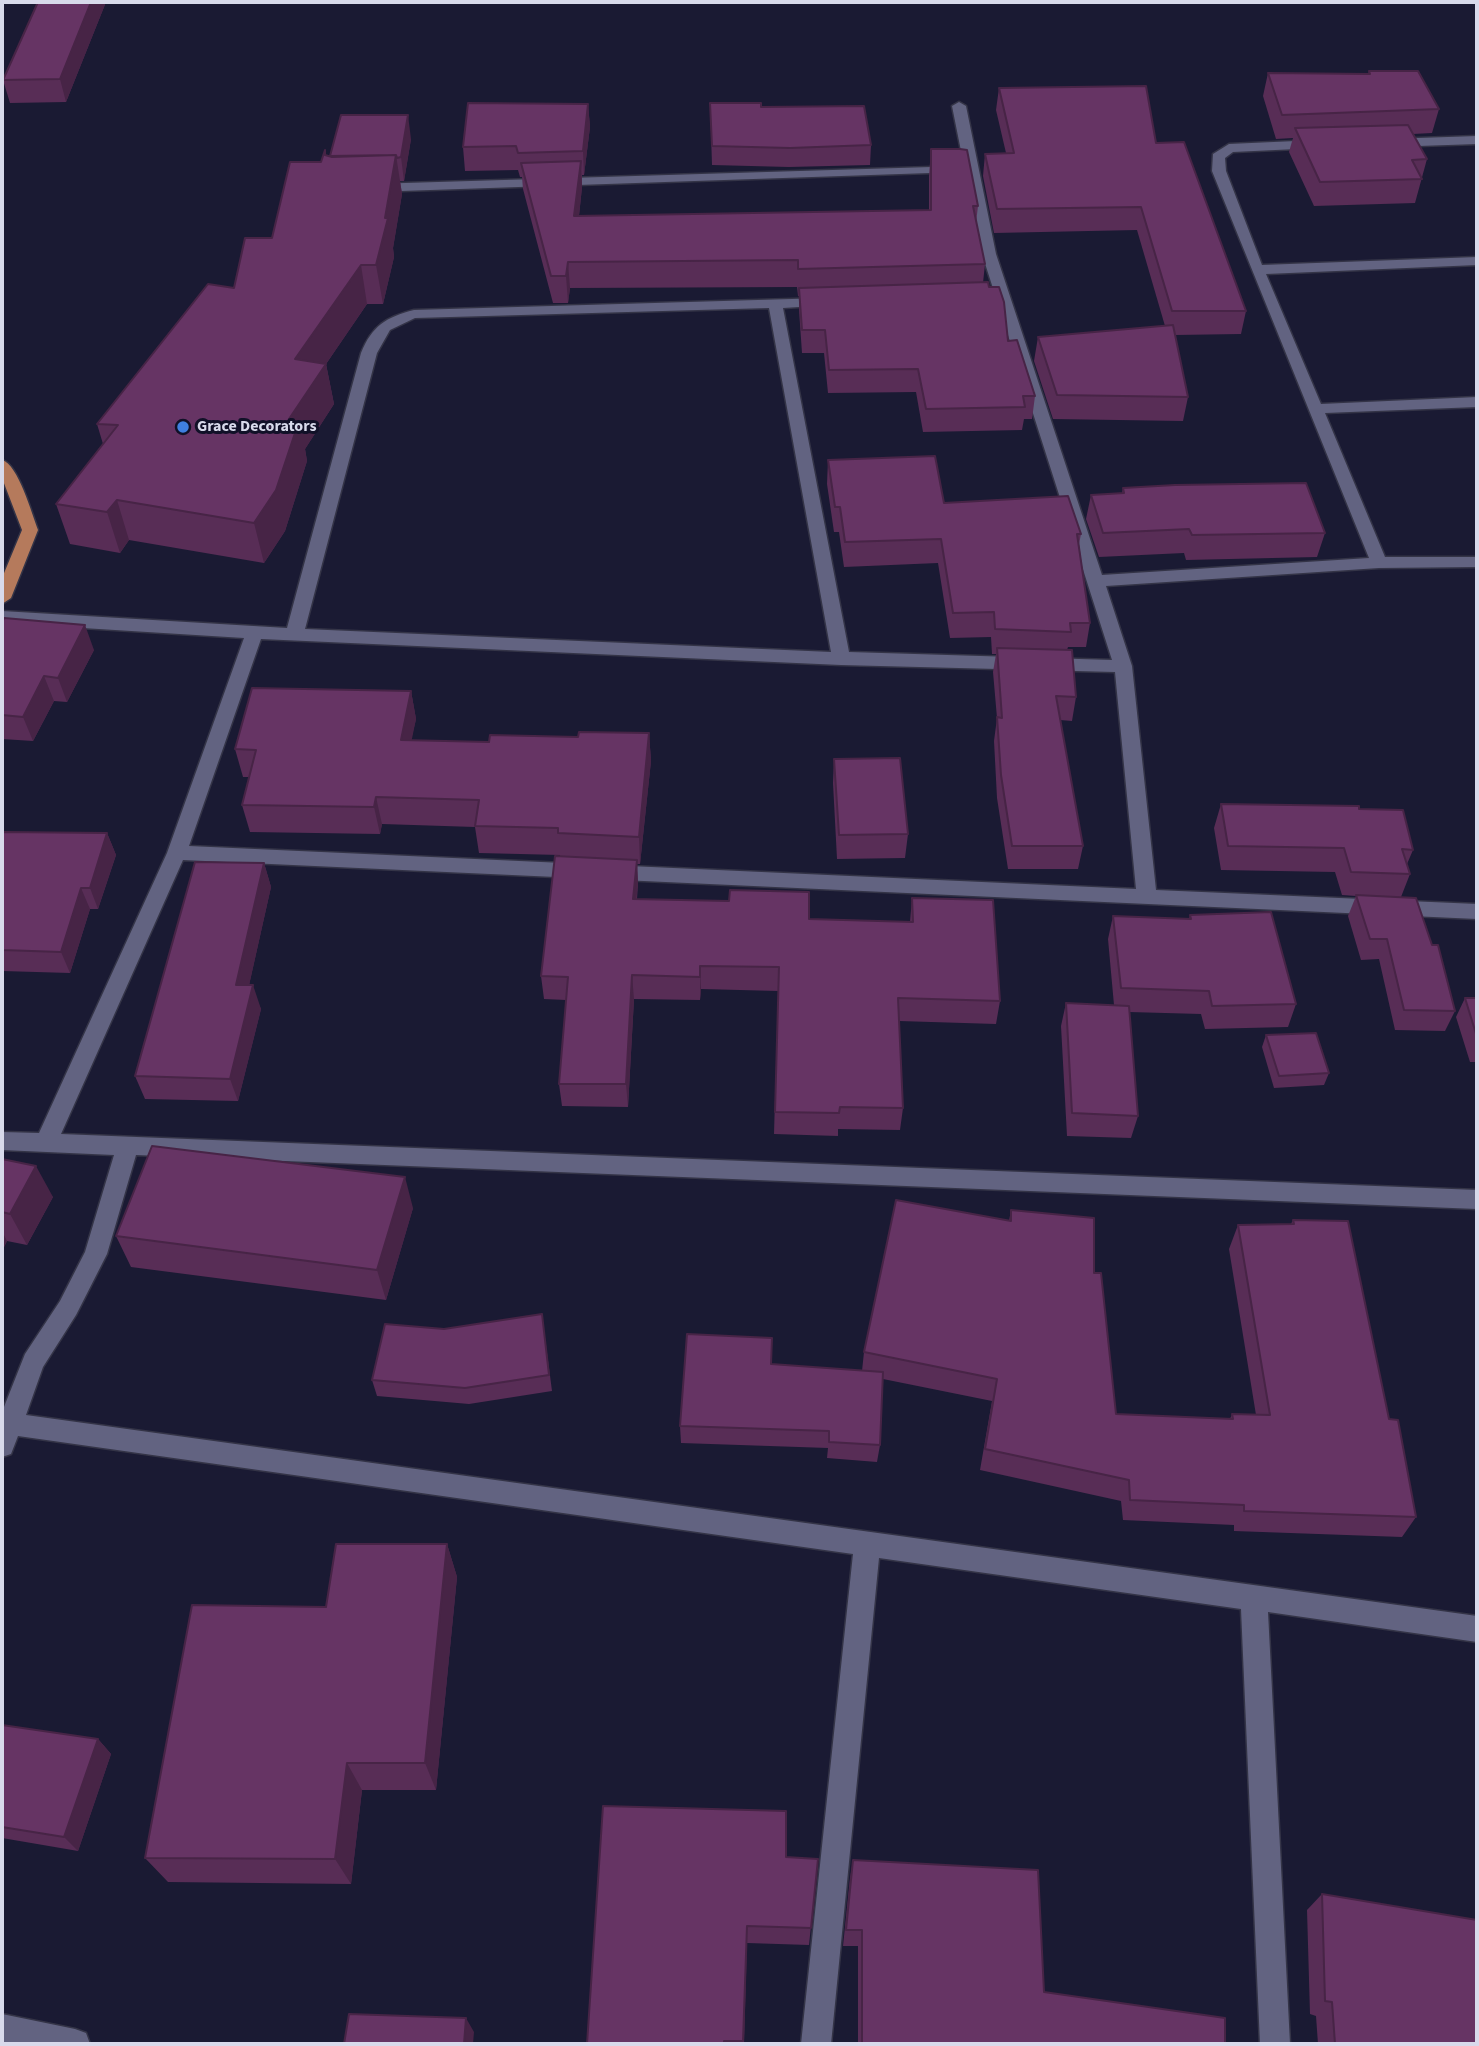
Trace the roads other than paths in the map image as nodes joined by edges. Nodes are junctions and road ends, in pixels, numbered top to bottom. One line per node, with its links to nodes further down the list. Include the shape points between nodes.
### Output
1 (959, 106): 5 (street)
2 (1477, 140): 3 (street)
3 (1371, 143)
4 (1332, 144): 8 (street, via 1229,148 1218,157 1219,171)
5 (972, 168): 6 (street); 16 (street, via 996,298)
6 (353, 188)
7 (1477, 261): 8 (street)
8 (1257, 270): 12 (street)
9 (842, 302): 10 (street)
10 (775, 303): 20 (street, via 414,314 391,320 377,332 369,354); 21 (street)
11 (1477, 402): 12 (street)
12 (1314, 409): 15 (street)
13 (2, 465): 17 (main road, via 30,530)
14 (1477, 562): 15 (street)
15 (1379, 563): 16 (street)
16 (1095, 581): 22 (street)
17 (2, 598)
18 (2, 617): 19 (street)
19 (254, 634): 20 (street); 23 (street)
20 (294, 636): 21 (street)
21 (841, 659): 22 (street)
22 (1123, 666): 24 (street)
23 (177, 853): 24 (street); 27 (street)
24 (1147, 897): 25 (street)
25 (1477, 912)
26 (2, 1141): 27 (street)
27 (46, 1143): 28 (street)
28 (127, 1146): 29 (street); 30 (street, via 96,1254 33,1362)
29 (1477, 1200)
30 (5, 1431): 31 (street)
31 (867, 1546): 32 (street); 36 (street)
32 (1254, 1598): 33 (street); 37 (street)
33 (1477, 1629)
34 (2, 2029): 35 (street)
35 (75, 2044)
36 (816, 2044)
37 (1275, 2044)

